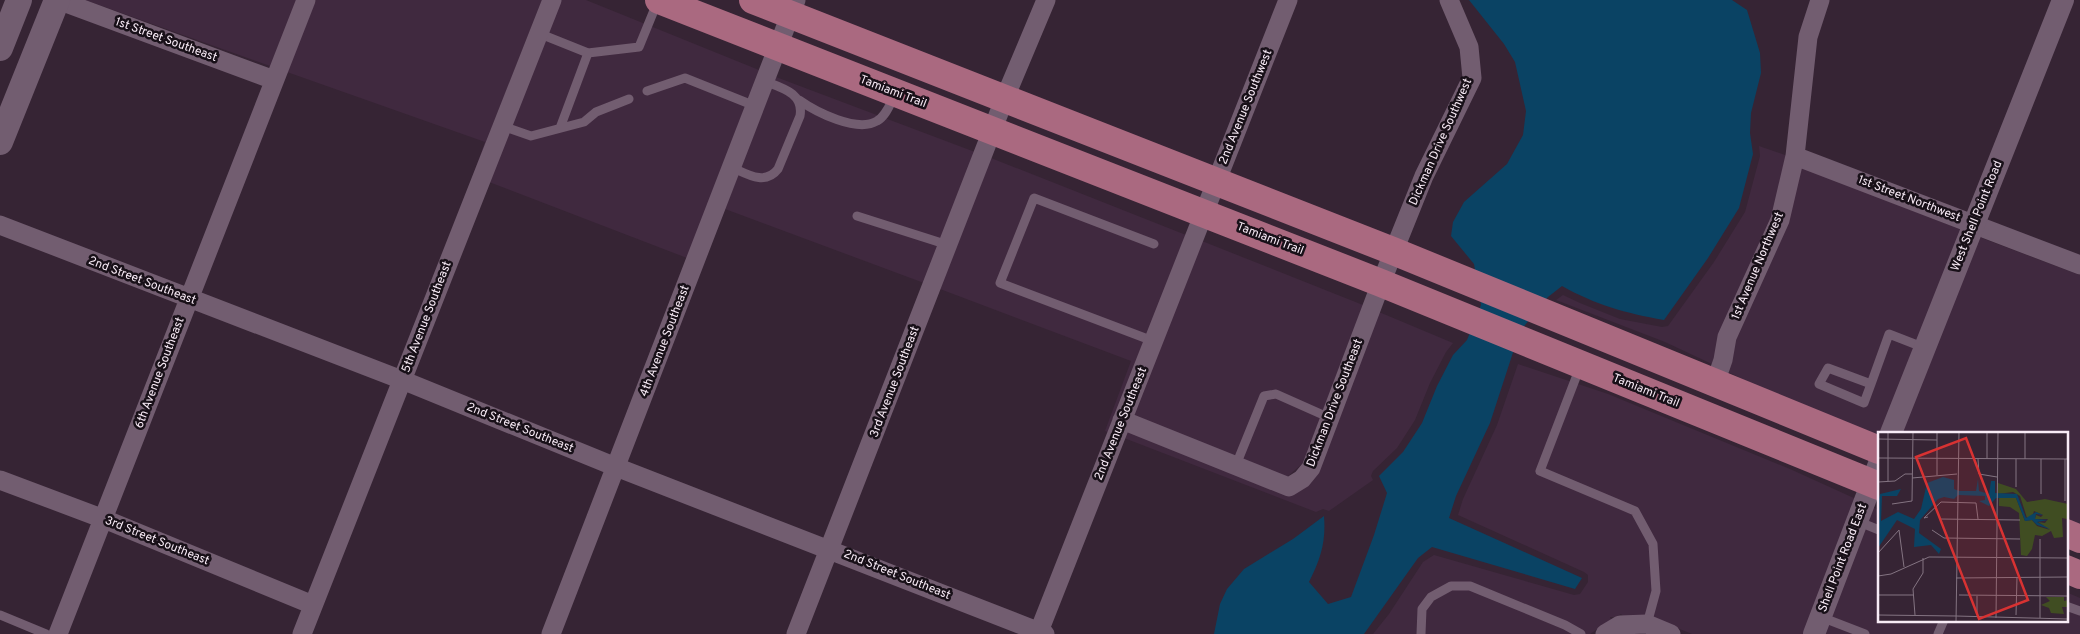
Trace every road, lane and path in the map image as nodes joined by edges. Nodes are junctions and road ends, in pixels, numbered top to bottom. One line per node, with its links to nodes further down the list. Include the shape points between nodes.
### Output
1 (57, 0): 17 (street, 1st Street Southeast); 28 (main road)
2 (306, 0): 17 (street, 6th Avenue Southeast)
3 (552, 0): 13 (street, 5th Avenue Southeast)
4 (658, 0): 14 (main road, Tamiami Trail); 16 (lane, via 639,47)
5 (752, 0): 11 (main road)
6 (1046, 0): 23 (street, 3rd Avenue Southeast)
7 (1288, 0): 31 (street, 2nd Avenue Southwest)
8 (1449, 0): 38 (street, Dickman Drive Southwest, via 1469,46 1472,78 1424,176)
9 (1820, 0): 29 (street, 1st Avenue Northwest, via 1808,37)
10 (2063, 0): 34 (street, West Shell Point Road)
11 (794, 7): 14 (street, 4th Avenue Southeast); 23 (main road)
12 (13, 8): 15 (main road)
13 (538, 33): 16 (lane); 25 (street, 5th Avenue Southeast)
14 (778, 47): 18 (street, 4th Avenue Southeast); 20 (main road, Tamiami Trail)
15 (0, 48)
16 (588, 52): 26 (lane)
17 (274, 80): 41 (street, 6th Avenue Southeast)
18 (764, 81): 22 (lane, via 787,90); 24 (street, 4th Avenue Southeast)
19 (647, 91): 24 (lane, via 685,78)
20 (896, 93): 22 (lane, via 884,115 868,124 854,124 835,118); 27 (main road, Tamiami Trail)
21 (629, 99): 26 (lane, via 596,112 584,122)
22 (799, 100): 30 (lane, via 800,116 772,176 757,177)
23 (1004, 100): 27 (street, 3rd Avenue Southeast); 31 (main road)
24 (755, 106): 30 (street, 4th Avenue Southeast)
25 (502, 126): 26 (lane, via 531,136); 45 (street, 5th Avenue Southeast)
26 (560, 128)
27 (993, 131): 32 (main road, Tamiami Trail); 37 (street, 3rd Avenue Southeast)
28 (0, 142)
29 (1795, 156): 34 (street, 1st Street Northwest); 46 (street, 1st Avenue Northwest, via 1780,220 1727,337)
30 (731, 167): 53 (street, 4th Avenue Southeast)
31 (1215, 183): 32 (street, 2nd Avenue Southwest); 38 (main road)
32 (1204, 213): 40 (main road, Tamiami Trail); 42 (street, 2nd Avenue Southeast)
33 (857, 216): 37 (lane)
34 (1974, 224): 39 (street, 1st Street Northwest); 43 (street, West Shell Point Road)
35 (0, 225): 41 (street, 2nd Street Southeast)
36 (1154, 244): 42 (lane, via 1034,198 1000,284)
37 (948, 245): 61 (street, 3rd Avenue Southeast)
38 (1393, 252): 40 (street, Dickman Drive Southwest); 46 (main road)
39 (2080, 265)
40 (1380, 283): 44 (main road, Tamiami Trail); 48 (street, Dickman Drive Southeast)
41 (188, 299): 45 (street, 2nd Street Southeast); 56 (street, 6th Avenue Southeast)
42 (1153, 341): 49 (street, 2nd Avenue Southeast)
43 (1925, 348): 47 (lane, via 1889,334); 50 (street, West Shell Point Road)
44 (1581, 364): 54 (main road, Tamiami Trail); 67 (lane, via 1540,471 1636,511 1653,544 1656,591)
45 (402, 380): 53 (street, 2nd Street Southeast); 62 (street, 5th Avenue Southeast)
46 (1715, 383): 51 (main road)
47 (1871, 384): 47 (lane, via 1828,368 1819,384 1864,403)
48 (1330, 418): 52 (street, Dickman Drive Southeast, via 1311,468 1289,487); 52 (lane, via 1276,394 1264,396)
49 (1122, 420): 52 (street, Dickman Drive Southeast); 69 (street, 2nd Avenue Southeast)
50 (1891, 432)
51 (1878, 450)
52 (1236, 465)
53 (616, 467): 61 (street, 2nd Street Southeast); 74 (street, 4th Avenue Southeast)
54 (1876, 478): 57 (street, Shell Point Road East)
55 (0, 480): 56 (street, 3rd Street Southeast)
56 (104, 519): 62 (street, 3rd Street Southeast); 72 (street, 6th Avenue Southeast)
57 (1857, 520): 58 (lane); 68 (street, Shell Point Road East)
58 (1878, 530)
59 (2068, 534): 60 (main road)
60 (2080, 539)
61 (830, 549): 69 (street, 2nd Street Southeast); 75 (street, 3rd Avenue Southeast)
62 (313, 605): 73 (street, 5th Avenue Southeast)
63 (2068, 607): 64 (lane)
64 (2080, 611)
65 (0, 615): 71 (lane)
66 (1943, 622): 80 (lane)
67 (1647, 624): 77 (street, via 1620,625); 78 (street)
68 (1817, 625): 79 (lane)
69 (1041, 633)
70 (1576, 633): 76 (lane, via 1470,586 1451,586 1431,597 1422,609)
71 (46, 634)
72 (58, 634)
73 (302, 634)
74 (551, 634)
75 (796, 634)
76 (1420, 634)
77 (1605, 634)
78 (1671, 634)
79 (1865, 634)
80 (1938, 634)

